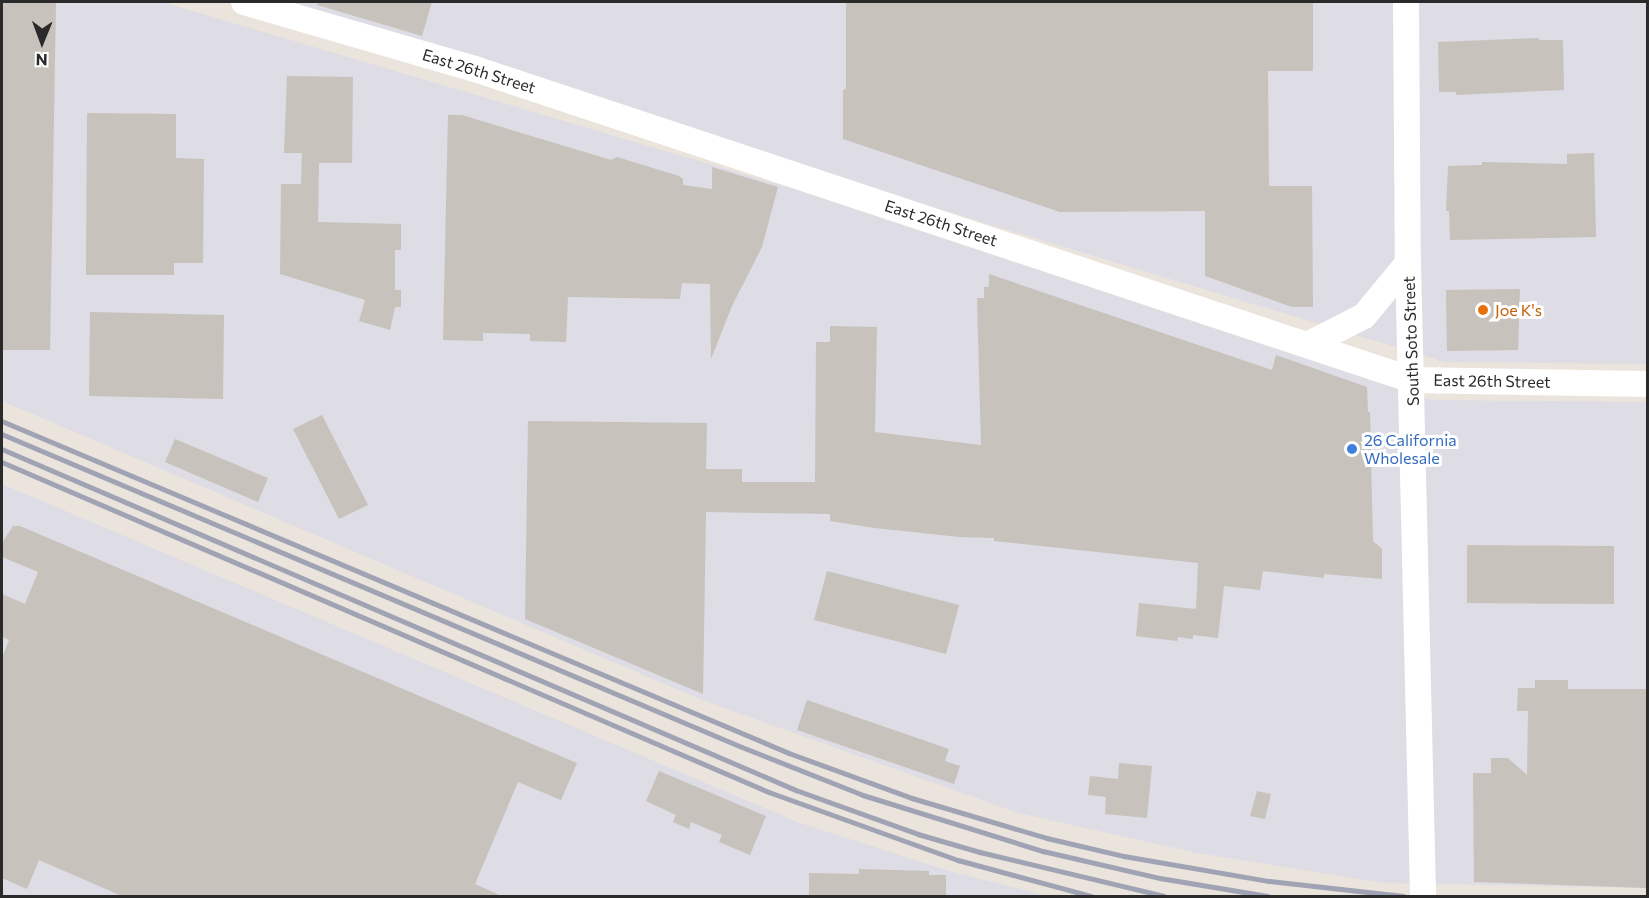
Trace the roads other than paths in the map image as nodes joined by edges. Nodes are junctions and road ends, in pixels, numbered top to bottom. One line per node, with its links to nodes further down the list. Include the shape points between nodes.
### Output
1 (244, 2): 4 (street, East 26th Street, via 478,70)
2 (1406, 2): 3 (street, South Soto Street)
3 (1408, 263): 4 (street, via 1364,316); 5 (street, South Soto Street)
4 (1310, 344): 5 (street, East 26th Street)
5 (1412, 380): 6 (street, East 26th Street); 7 (street, South Soto Street)
6 (1647, 384)
7 (1423, 897)

